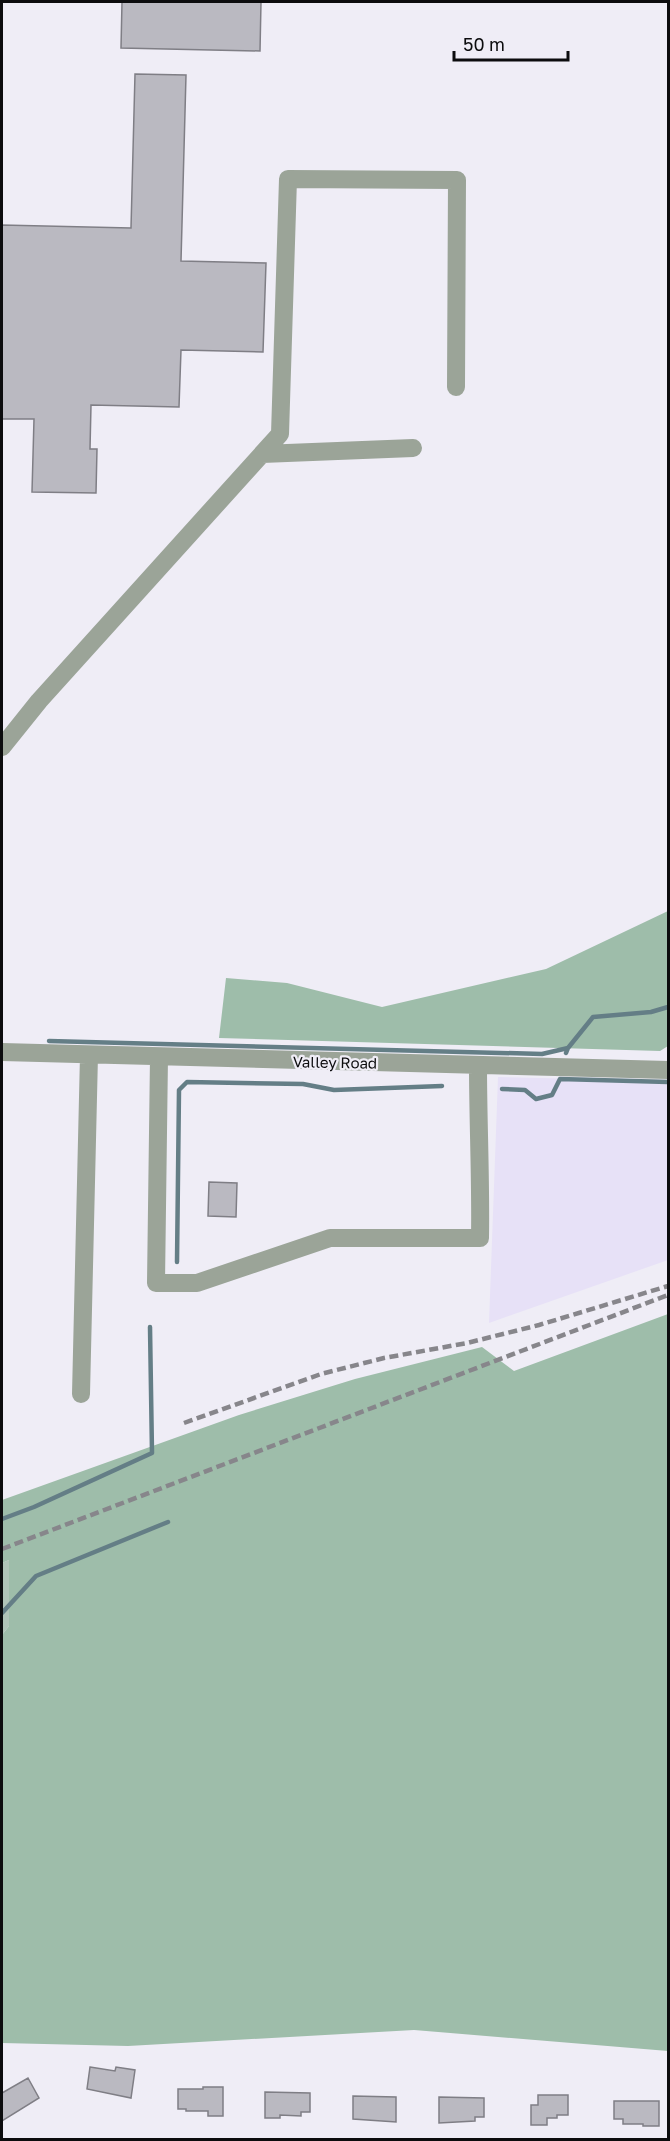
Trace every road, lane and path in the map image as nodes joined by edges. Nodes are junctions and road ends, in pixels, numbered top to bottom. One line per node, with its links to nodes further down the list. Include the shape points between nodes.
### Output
1 (456, 387): 3 (street, via 457,180 288,179 280,434)
2 (413, 448): 3 (street)
3 (262, 454): 4 (street)
4 (2, 747)
5 (2, 1052): 6 (street, Valley Road)
6 (89, 1055): 7 (street, Valley Road); 10 (street)
7 (159, 1058): 8 (street, Valley Road); 8 (street, via 156,1283 197,1283 330,1238 480,1238)
8 (478, 1066): 9 (street, Valley Road)
9 (669, 1070)
10 (81, 1394)

